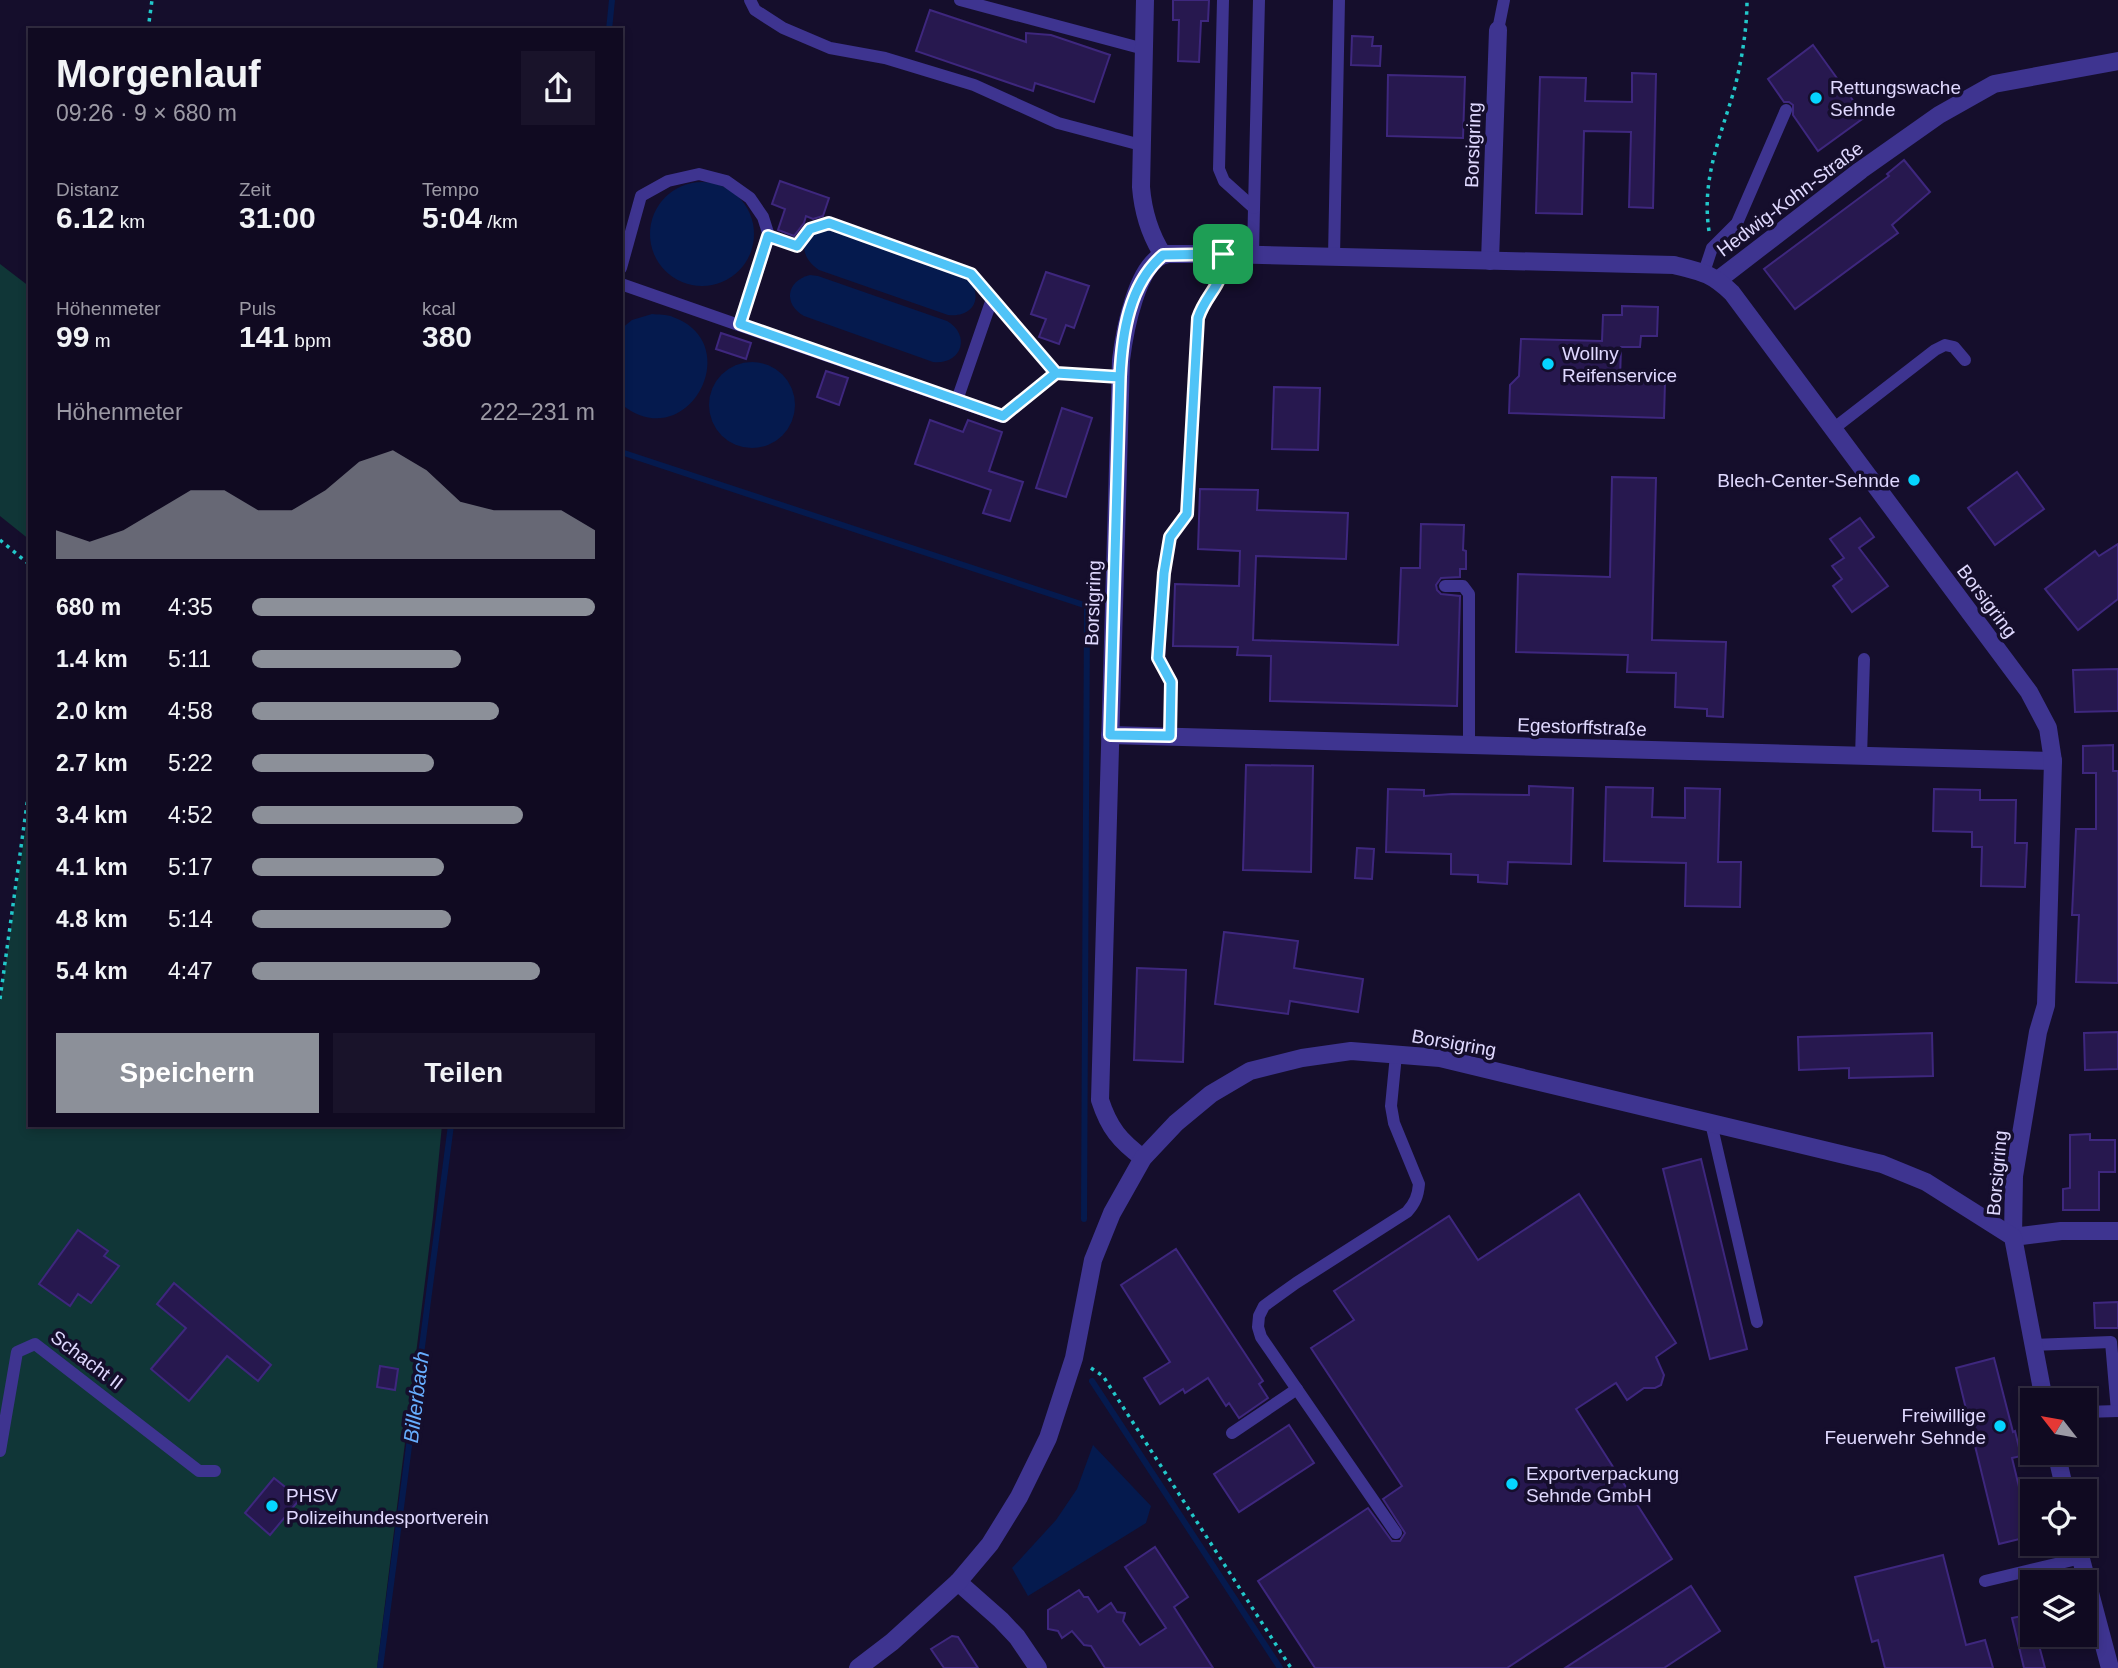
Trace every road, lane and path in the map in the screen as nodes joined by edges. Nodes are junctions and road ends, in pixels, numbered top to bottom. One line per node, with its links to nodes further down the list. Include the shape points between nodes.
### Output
1 (152, 0): 10 (path)
2 (750, 0): 15 (lane, via 755,10 783,28 830,48 885,58 974,85 1058,123)
3 (960, 0): 12 (lane)
4 (1145, 0): 12 (street)
5 (1223, 0): 16 (lane, via 1219,169 1224,180)
6 (1259, 0): 16 (lane)
7 (1339, 0): 22 (lane)
8 (1504, 0): 11 (lane)
9 (1746, 0): 18 (path, via 1742,59 1707,181 1706,215)
10 (148, 28)
11 (1498, 30): 24 (street, Borsigring)
12 (1144, 49): 15 (street)
13 (2118, 61): 25 (street, Hedwig-Kohn-Straße, via 1994,84 1939,115)
14 (1786, 110): 18 (lane, via 1737,223)
15 (1141, 145): 20 (street, via 1142,206)
16 (1254, 208): 21 (lane)
17 (768, 236): 23 (lane, via 764,217 750,198 726,181 699,174 668,181 641,196); 27 (lane, via 797,246 810,229 829,223 971,274); 28 (lane)
18 (1712, 248): 25 (lane)
19 (1223, 254): 20 (street); 21 (street); 39 (lane, via 1224,270 1198,318 1187,514 1170,537 1164,573 1158,658 1171,682)
20 (1163, 255): 31 (street, Borsigring, via 1145,275 1132,306)
21 (1253, 255): 22 (street)
22 (1334, 257): 24 (street)
23 (623, 261)
24 (1490, 261): 25 (street, via 1674,265)
25 (1711, 276): 33 (street, Borsigring, via 1732,293)
26 (623, 285): 28 (lane)
27 (992, 299): 30 (lane); 32 (lane)
28 (740, 324): 32 (lane)
29 (1965, 360): 33 (lane, via 1954,347 1935,350)
30 (1056, 373): 31 (lane); 32 (lane, via 1003,416)
31 (1120, 377): 38 (street, Borsigring)
32 (957, 400)
33 (1833, 429): 42 (street, Borsigring, via 2029,692 2048,728)
34 (0, 540): 35 (path)
35 (28, 563)
36 (1445, 586): 40 (lane, via 1463,586 1469,594)
37 (1864, 659): 41 (lane)
38 (1110, 735): 39 (street, Egestorffstraße); 47 (street, Borsigring, via 1100,1100 1122,1142)
39 (1170, 736): 40 (street, Egestorffstraße)
40 (1469, 745): 41 (street, Egestorffstraße)
41 (1860, 757): 42 (street, Egestorffstraße)
42 (2053, 761): 49 (street, Borsigring, via 2046,1005 2014,1176)
43 (28, 796): 44 (path)
44 (0, 999)
45 (1396, 1055): 46 (street, Borsigring, via 1440,1058); 47 (street, Borsigring, via 1351,1051 1250,1071 1176,1123); 54 (lane, via 1391,1106 1419,1184 1418,1194 1407,1212 1264,1306 1259,1316 1261,1337)
46 (1712, 1123): 49 (street, Borsigring, via 1882,1164 1926,1182); 50 (lane)
47 (1143, 1158): 52 (street, Borsigring, via 1112,1213 1093,1260)
48 (2118, 1231): 49 (street)
49 (2013, 1237): 51 (street, Borsigring)
50 (1757, 1322)
51 (2032, 1345): 53 (street, Borsigring); 55 (lane, via 2111,1342)
52 (1074, 1358): 64 (street, Borsigring, via 1048,1438 1019,1497 990,1544); 67 (path, via 1103,1376)
53 (2041, 1388)
54 (1297, 1389): 57 (lane); 60 (lane)
55 (2118, 1411): 56 (lane)
56 (2097, 1412)
57 (1231, 1433)
58 (0, 1451): 59 (lane, Schacht II, via 17,1352 35,1344 199,1471)
59 (215, 1471)
60 (1395, 1533)
61 (2063, 1556): 63 (lane)
62 (2080, 1556): 68 (street)
63 (1985, 1581)
64 (957, 1582): 65 (street, Borsigring); 66 (street, via 1001,1620)
65 (858, 1668)
66 (1038, 1668)
67 (1291, 1668)
68 (2110, 1668)

